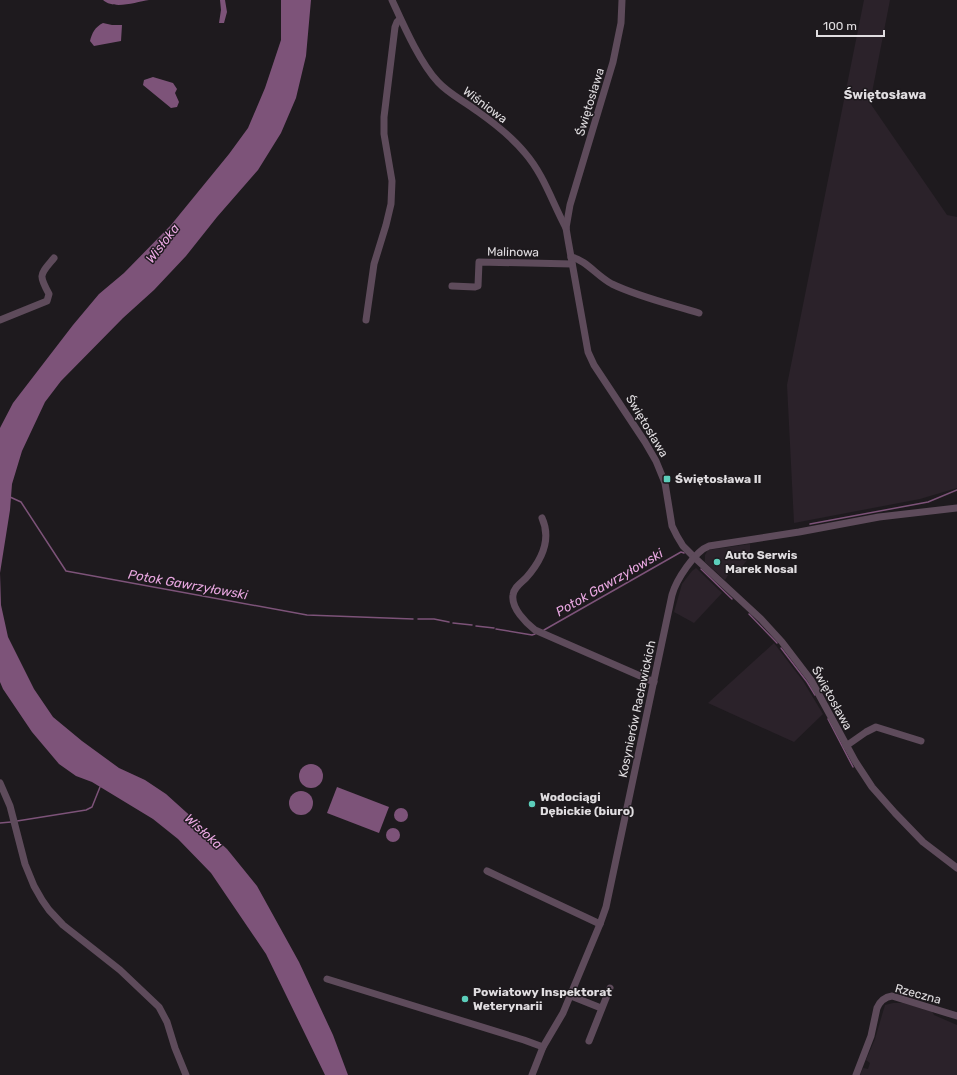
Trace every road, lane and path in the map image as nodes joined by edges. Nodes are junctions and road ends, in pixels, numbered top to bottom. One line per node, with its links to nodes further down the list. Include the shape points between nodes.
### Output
1 (392, 0): 3 (street, Wiśniowa)
2 (622, 0): 4 (street, Świętosława, via 613,62 570,205)
3 (400, 19): 4 (street, Wiśniowa, via 439,83 526,153 542,178); 10 (street, via 394,30 384,117 384,134 392,181 391,204 374,264)
4 (566, 228): 6 (street, Świętosława)
5 (54, 258): 9 (street, via 41,278 49,294 47,301)
6 (572, 260): 7 (street, Malinowa, via 479,262 478,286); 8 (street, via 582,261 602,279 625,290); 13 (street, Świętosława, via 588,352 656,461 665,483 674,531)
7 (452, 286)
8 (699, 313)
9 (0, 320)
10 (366, 320)
11 (957, 508): 13 (street, Kosynierów Racławickich, via 879,517 710,546)
12 (542, 518): 14 (street, via 546,538 543,552 538,563 518,585 513,595 517,610 525,621 539,632)
13 (694, 558): 14 (street, Kosynierów Racławickich, via 674,588); 16 (street, Świętosława, via 764,623 792,654 817,690)
14 (654, 682): 20 (street, Kosynierów Racławickich, via 608,900)
15 (921, 741): 16 (street, via 876,727)
16 (846, 746): 18 (street, Świętosława, via 860,770 883,800 923,842)
17 (0, 783): 28 (street, via 10,806 25,864 42,900 63,925 120,970 159,1007)
18 (957, 868)
19 (487, 871): 20 (street)
20 (600, 924): 23 (street, Kosynierów Racławickich)
21 (327, 980): 27 (street)
22 (610, 988): 24 (street)
23 (571, 996): 24 (street); 27 (street, Kosynierów Racławickich)
24 (601, 1008): 26 (street)
25 (957, 1016): 30 (street, Rzeczna, via 892,996 886,998 877,1008 871,1036)
26 (588, 1041)
27 (543, 1047): 29 (street, Kosynierów Racławickich)
28 (186, 1075)
29 (532, 1075)
30 (856, 1075)

